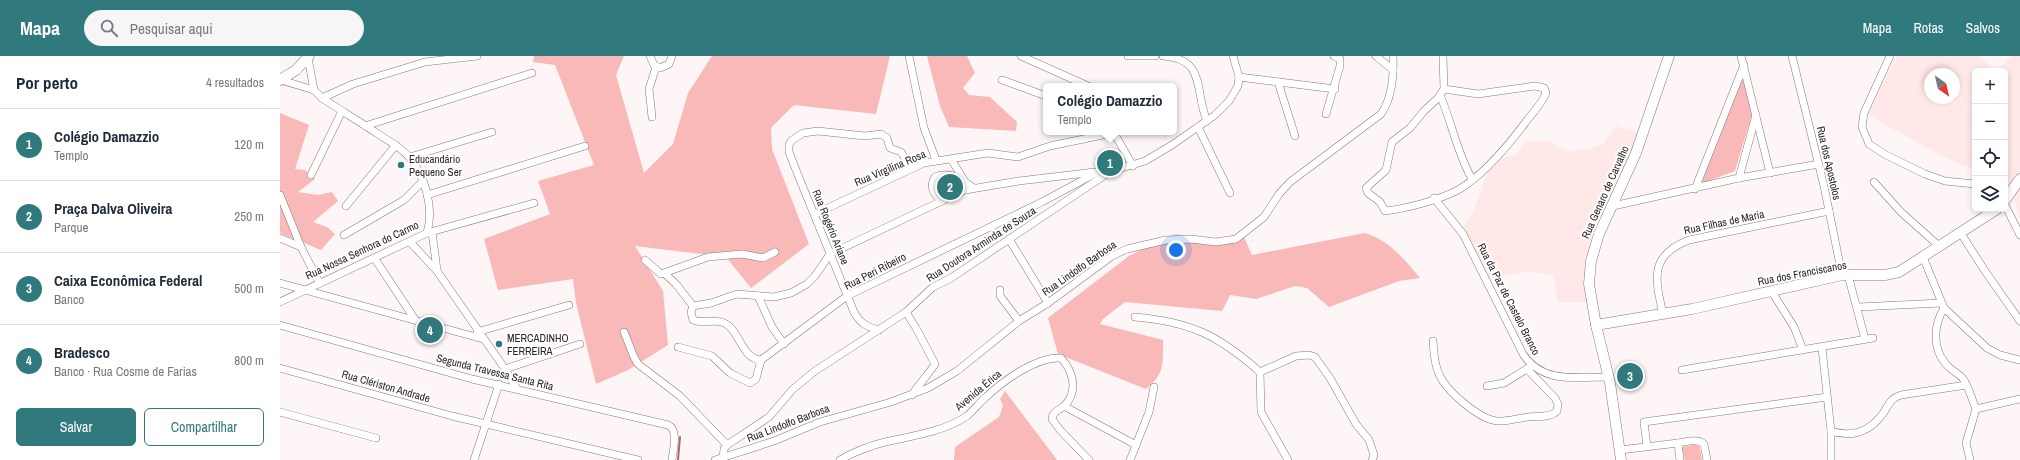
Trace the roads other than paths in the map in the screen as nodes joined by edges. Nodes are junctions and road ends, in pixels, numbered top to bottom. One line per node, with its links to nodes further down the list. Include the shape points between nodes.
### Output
1 (477, 56): 32 (street, via 425,62 353,84)
2 (650, 56): 20 (street)
3 (672, 56): 20 (street, via 666,67)
4 (909, 56): 48 (street, via 924,128)
5 (1021, 56): 27 (street)
6 (1128, 56): 7 (street)
7 (1155, 56)
8 (1163, 56): 37 (street, via 1187,61 1193,69)
9 (1233, 56): 23 (street)
10 (1376, 56): 21 (street)
11 (1393, 56): 21 (street, Rua Lindolfo Barbosa)
12 (1443, 56): 30 (street)
13 (1669, 56): 74 (main road, Rua Genaro de Carvalho, via 1638,148)
14 (1741, 56): 19 (street)
15 (1792, 56): 49 (street, Rua dos Apostolos)
16 (1890, 56): 62 (street, via 1864,113 1862,127 1868,144 1924,174)
17 (309, 57): 24 (main road); 29 (street)
18 (1336, 57): 28 (street, via 1340,66)
19 (1744, 65): 34 (street); 64 (street)
20 (656, 67): 36 (street, via 649,89)
21 (1393, 70): 104 (street, Rua Lindolfo Barbosa, via 1388,98 1380,114 1290,182 1264,217 1243,235 1226,242 1179,239 1127,249 1112,256)
22 (532, 73): 38 (street)
23 (1240, 77): 26 (street); 37 (street, Rua Doutora Arminda de Souza, via 1229,101)
24 (281, 80): 29 (street, Rua Nossa Senhora do Carmo)
25 (1002, 80): 31 (street)
26 (1278, 82): 28 (street); 43 (street)
27 (1081, 83)
28 (1335, 89): 35 (street)
29 (314, 90): 32 (street, Rua Nossa Senhora do Carmo)
30 (1442, 92): 57 (street, via 1459,151); 57 (street, via 1478,94 1535,86 1546,91 1544,98 1522,127); 69 (street, via 1410,128 1392,142 1386,170 1366,188 1368,193 1380,202 1384,211 1403,209)
31 (1043, 95)
32 (322, 98): 33 (street, Rua Nossa Senhora do Carmo)
33 (342, 111): 38 (street, Rua Nossa Senhora do Carmo); 55 (street)
34 (1756, 113): 54 (street); 56 (street)
35 (1326, 114)
36 (652, 117)
37 (1207, 121): 39 (street, Rua Doutora Arminda de Souza)
38 (365, 126): 44 (street, Rua Nossa Senhora do Carmo)
39 (1198, 127): 50 (street, Rua Doutora Arminda de Souza, via 1158,154); 65 (street)
40 (492, 132): 46 (street)
41 (1101, 135): 47 (street, Rua Virgilina Rosa, via 1050,146 1018,157 988,153)
42 (1117, 135): 50 (street)
43 (1295, 136)
44 (396, 145): 46 (street, Rua Nossa Senhora do Carmo); 73 (street)
45 (585, 146): 68 (street)
46 (410, 158): 59 (street, Rua Nossa Senhora do Carmo)
47 (951, 159): 48 (street, Rua Virgilina Rosa); 60 (street)
48 (936, 160): 51 (street, Rua Virgilina Rosa)
49 (1819, 164): 54 (street); 75 (street, Rua dos Apostolos)
50 (1133, 166): 52 (street, Rua Doutora Arminda de Souza)
51 (912, 168): 78 (street, Rua Virgilina Rosa); 78 (street, Rua Rogério Ariane, via 901,152 890,148 887,138 881,134 864,136 812,131 799,135 791,141 789,152)
52 (1111, 171): 53 (street); 84 (street, Rua Doutora Arminda de Souza)
53 (1098, 172): 63 (street); 102 (street, Rua Peri Ribeiro, via 1022,212)
54 (1770, 173): 56 (street)
55 (311, 175)
56 (1739, 178): 64 (street)
57 (1472, 179): 69 (street, via 1457,190)
58 (2020, 179): 66 (main road)
59 (423, 181): 68 (street, Rua Nossa Senhora do Carmo); 81 (street, via 404,200)
60 (964, 182): 63 (street); 70 (street, via 948,174 935,177 931,187)
61 (1874, 182): 86 (street, via 1901,212)
62 (1972, 184)
63 (974, 188): 70 (street)
64 (1695, 189): 74 (street)
65 (1230, 193)
66 (2008, 194)
67 (280, 195): 72 (street)
68 (427, 195): 79 (street, Rua Nossa Senhora do Carmo)
69 (1434, 198): 130 (street, Rua da Paz de Castelo Branco, via 1463,234)
70 (942, 200): 89 (street)
71 (534, 203): 79 (street)
72 (282, 204): 87 (street)
73 (346, 206)
74 (1612, 206): 116 (main road, Rua Genaro de Carvalho, via 1596,241 1589,273)
75 (1829, 211): 95 (street, Rua dos Apostolos); 110 (street, Rua Filhas de Maria, via 1689,240 1676,245 1663,256 1659,268 1658,284)
76 (1992, 212): 80 (main road, Rua dos Franciscanos)
77 (2008, 212): 82 (street)
78 (814, 214): 89 (street, Rua Rogério Ariane)
79 (429, 232): 85 (street, Rua Nossa Senhora do Carmo); 93 (street)
80 (1960, 232): 86 (main road, Rua dos Franciscanos); 114 (street)
81 (344, 235)
82 (2020, 235)
83 (280, 238): 87 (street)
84 (1009, 239): 104 (street); 109 (street, Rua Doutora Arminda de Souza, via 933,288)
85 (410, 242): 91 (street, Rua Nossa Senhora do Carmo); 93 (street)
86 (1939, 246): 90 (main road, Rua dos Franciscanos)
87 (301, 247): 96 (street)
88 (775, 252): 94 (street, via 764,258 742,254 708,257)
89 (830, 254): 101 (street, via 815,276 799,289 782,296); 102 (street, Rua Rogério Ariane)
90 (1923, 257): 95 (main road, Rua dos Franciscanos, via 1905,269 1893,273); 106 (street)
91 (375, 259): 96 (street, Rua Nossa Senhora do Carmo); 112 (street)
92 (645, 260): 94 (street, via 661,274)
93 (437, 271): 118 (street)
94 (664, 273): 107 (street)
95 (1845, 275): 100 (main road, Rua dos Franciscanos); 108 (street, Rua dos Apostolos)
96 (319, 282): 98 (street, Rua Nossa Senhora do Carmo)
97 (280, 283): 98 (street)
98 (303, 290): 103 (street, Rua Nossa Senhora do Carmo); 112 (street)
99 (1000, 290): 113 (street, via 1000,296)
100 (1772, 292): 110 (main road, Rua dos Franciscanos); 126 (street, via 1794,327)
101 (758, 296): 107 (street, via 737,294); 123 (street)
102 (847, 296): 117 (street, Rua Rogério Ariane, via 861,323); 123 (street, Rua Peri Ribeiro)
103 (280, 302)
104 (1048, 303): 113 (street, Rua Lindolfo Barbosa)
105 (569, 305): 118 (street)
106 (1943, 305): 108 (street); 128 (street, via 1987,348 2000,355); 136 (street, via 1936,329 1940,352 1946,364)
107 (693, 306): 127 (street, via 693,320 724,323 735,334 749,356)
108 (1858, 307): 125 (street, Rua dos Apostolos, via 1869,338)
109 (906, 312): 117 (street, Rua Doutora Arminda de Souza); 140 (street, via 935,364)
110 (1663, 314): 116 (main road, Rua dos Franciscanos)
111 (1135, 317): 133 (street, via 1181,324 1205,333 1228,346)
112 (414, 318): 120 (street)
113 (1019, 321): 140 (street, Rua Lindolfo Barbosa, via 957,371)
114 (2020, 321)
115 (280, 325): 135 (street, Segunda Travessa Santa Rita)
116 (1596, 325): 134 (main road, Rua Genaro de Carvalho)
117 (879, 330): 150 (street, Rua Doutora Arminda de Souza, via 815,371 793,389 769,417)
118 (477, 332): 120 (street)
119 (624, 332): 150 (street, via 634,357 645,369 680,396)
120 (483, 339): 131 (street)
121 (1433, 341): 130 (street, via 1434,359 1446,386 1489,420 1498,422 1554,414 1558,407 1555,398)
122 (580, 344): 131 (street)
123 (784, 344): 127 (street, Rua Peri Ribeiro)
124 (678, 347): 127 (street, via 712,356 730,373 750,383 756,379)
125 (1822, 348): 126 (street); 141 (street)
126 (1803, 350): 132 (street)
127 (761, 360)
128 (2020, 360)
129 (280, 368): 146 (street, Rua Clériston Andrade)
130 (1530, 368): 134 (street, Rua da Paz de Castelo Branco, via 1564,378); 138 (street, via 1504,383)
131 (505, 370): 139 (street)
132 (1682, 370)
133 (1260, 372): 161 (street, via 1261,412); 162 (street, via 1290,358 1303,355 1315,357 1356,424 1369,440 1374,455)
134 (1608, 377): 153 (main road, Rua Genaro de Carvalho)
135 (500, 384): 139 (street, Segunda Travessa Santa Rita); 146 (street)
136 (1966, 385): 144 (street); 147 (street, via 1901,395 1891,401 1878,419 1860,433)
137 (1154, 386): 151 (street, via 1149,412)
138 (1488, 386)
139 (517, 389): 157 (street, Segunda Travessa Santa Rita, via 672,426 675,432)
140 (912, 395): 154 (street, Rua Lindolfo Barbosa, via 820,422 774,441)
141 (1827, 397): 147 (street); 152 (street, via 1644,422)
142 (2020, 399): 144 (street)
143 (1064, 406): 151 (street); 158 (street, Avenida Érica, via 1074,384 1066,363 1061,358 1042,361 1012,376 968,415 949,425 884,443); 159 (street, via 1053,414 1052,419)
144 (1976, 409): 166 (street, via 1966,443)
145 (280, 412): 148 (street)
146 (486, 424): 155 (street); 156 (street, Rua Clériston Andrade)
147 (1832, 431): 165 (street)
148 (376, 438)
149 (1678, 442): 152 (street); 163 (street); 164 (street, via 1703,442)
150 (727, 445): 154 (street)
151 (1136, 445): 160 (street)
152 (1647, 446): 153 (street)
153 (1621, 455)
154 (719, 459)
155 (474, 460)
156 (638, 460)
157 (672, 460)
158 (840, 460)
159 (1089, 460)
160 (1130, 460)
161 (1288, 460)
162 (1372, 460)
163 (1680, 460)
164 (1707, 460)
165 (1831, 460)
166 (1970, 460)

